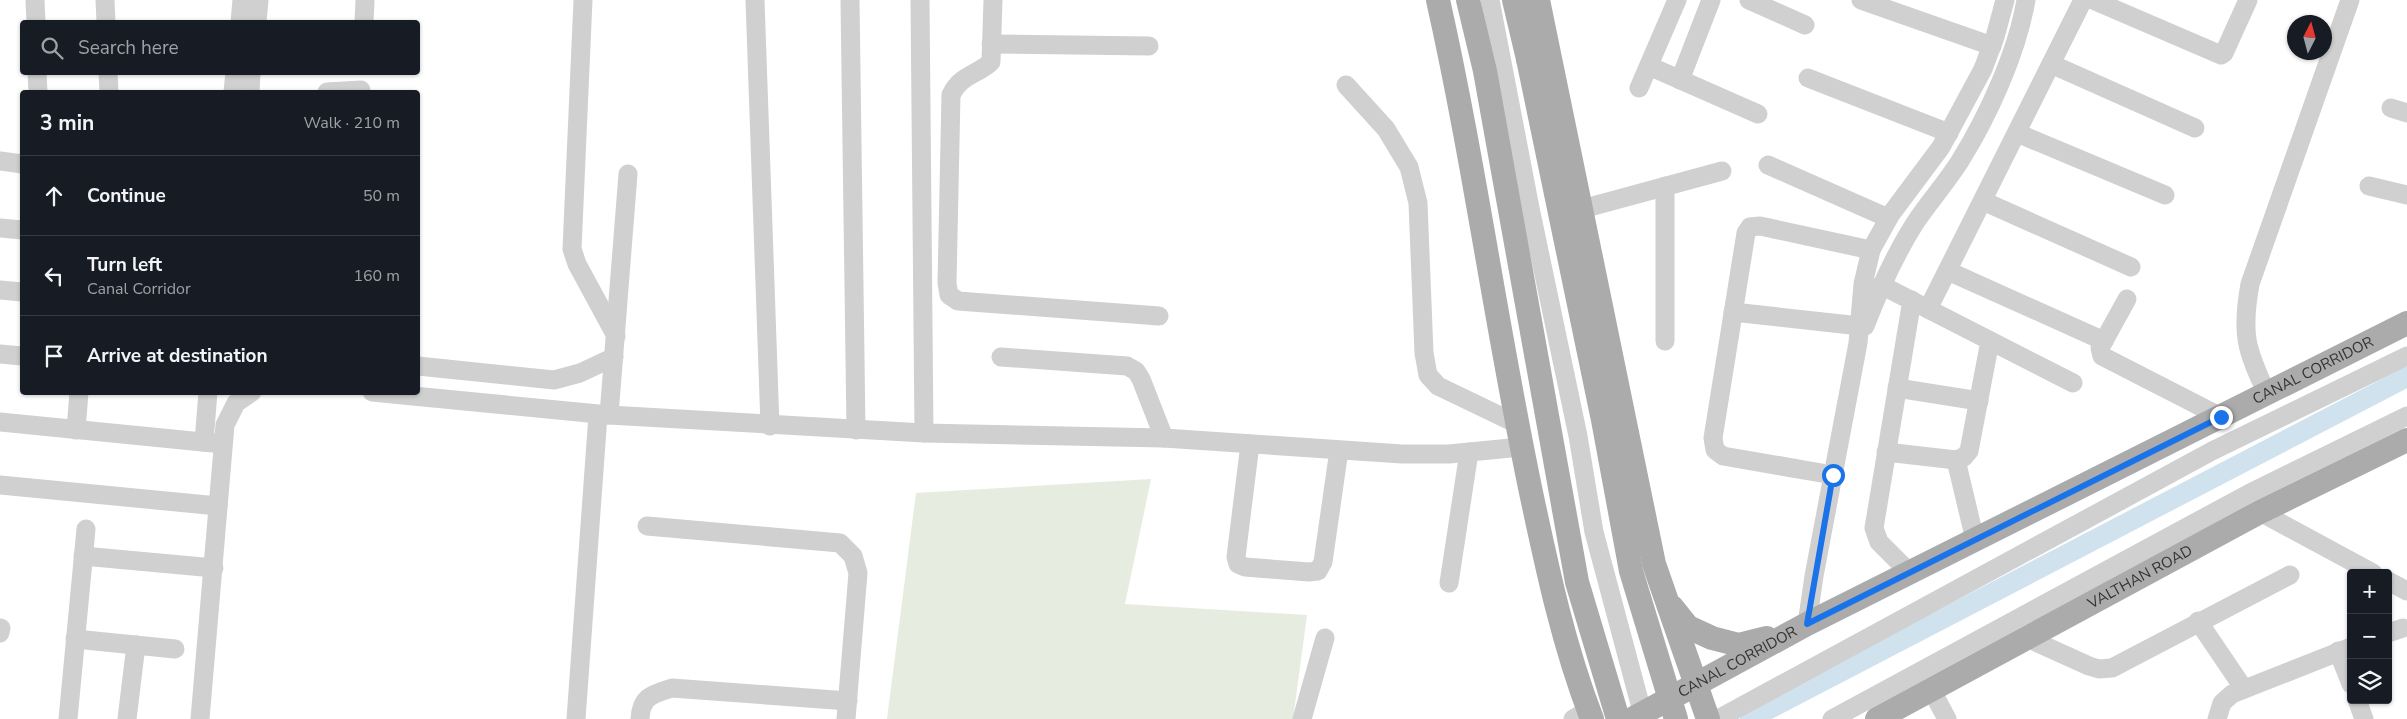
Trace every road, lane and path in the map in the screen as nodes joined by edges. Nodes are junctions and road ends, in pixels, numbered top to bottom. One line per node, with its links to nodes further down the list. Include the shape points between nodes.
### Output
1 (35, 0): 26 (street)
2 (105, 0): 27 (street)
3 (242, 0): 28 (street)
4 (259, 0): 29 (street)
5 (365, 0): 30 (street)
6 (583, 0): 82 (street, via 572,249)
7 (755, 0): 105 (street)
8 (850, 0): 107 (street)
9 (920, 0): 108 (street)
10 (992, 0): 32 (street)
11 (1438, 0): 104 (main road, via 1457,83)
12 (1468, 0): 159 (main road, via 1485,72 1577,582)
13 (1490, 0): 152 (street, via 1578,436 1594,532)
14 (1514, 0): 160 (main road, bridge, via 1603,420 1631,571)
15 (1538, 0): 65 (main road)
16 (1677, 0): 36 (street)
17 (1711, 0): 42 (street)
18 (1861, 0): 34 (street)
19 (2005, 0): 34 (street)
20 (2026, 0): 72 (street, via 2016,43 1998,86 1960,161 1915,223)
21 (2083, 0): 35 (street)
22 (2093, 0): 23 (street, via 2221,55)
23 (2248, 0)
24 (2350, 0): 94 (street, via 2250,284 2245,328 2250,358)
25 (1759, 2): 31 (street)
26 (36, 20)
27 (106, 20)
28 (240, 20)
29 (257, 20)
30 (364, 20)
31 (1806, 25)
32 (991, 44): 33 (street); 79 (street, via 991,62 956,84 951,95 949,294 958,301)
33 (1149, 46)
34 (1992, 46): 54 (street)
35 (2051, 64): 52 (street); 53 (street)
36 (1648, 66): 42 (street); 45 (street)
37 (37, 75): 46 (street)
38 (108, 75): 47 (street)
39 (235, 75): 48 (street)
40 (251, 75): 49 (street)
41 (1808, 78): 54 (street)
42 (1680, 80): 51 (street)
43 (361, 85): 50 (street)
44 (1346, 85): 104 (street, via 1386,129 1409,167 1418,203 1424,353 1428,375 1438,386)
45 (1639, 88)
46 (38, 90)
47 (108, 90)
48 (234, 90)
49 (250, 90)
50 (337, 90)
51 (1758, 114)
52 (2195, 128)
53 (2017, 132): 62 (street); 64 (street)
54 (1949, 133): 66 (street)
55 (0, 161): 56 (street)
56 (20, 164)
57 (1768, 165): 66 (street)
58 (1722, 171): 60 (street)
59 (628, 174): 82 (street)
60 (1665, 186): 65 (street); 83 (street)
61 (2369, 186): 63 (street)
62 (2165, 195)
63 (2407, 195)
64 (1983, 201): 70 (street); 71 (street)
65 (1582, 208): 134 (main road, via 1654,564)
66 (1888, 218): 69 (street)
67 (0, 228): 68 (street)
68 (20, 230)
69 (1871, 250): 78 (street, via 1760,226 1750,227 1746,233); 81 (street, via 1863,284)
70 (2131, 267)
71 (1948, 270): 77 (street); 85 (street)
72 (1882, 285): 76 (street); 81 (street)
73 (0, 290): 74 (street)
74 (20, 292)
75 (2127, 299): 85 (street)
76 (1912, 300): 77 (street); 93 (street)
77 (1928, 309): 84 (street)
78 (1733, 312): 81 (street); 119 (street, via 1713,438 1714,450 1723,456)
79 (1159, 316)
80 (2407, 323): 94 (main road, CANAL CORRIDOR)
81 (1859, 335): 119 (street)
82 (616, 336): 89 (street)
83 (1665, 341)
84 (1990, 341): 92 (street); 99 (street)
85 (2104, 341): 102 (street, via 2100,348 2102,356)
86 (0, 354): 87 (street)
87 (20, 356)
88 (2407, 356): 162 (street, via 2212,451)
89 (614, 357): 91 (street, via 580,373 554,380); 100 (street)
90 (1001, 357): 109 (street, via 1127,366 1141,379)
91 (420, 366)
92 (2073, 383)
93 (1897, 388): 99 (street); 117 (street)
94 (2267, 394): 102 (main road, CANAL CORRIDOR)
95 (79, 395): 106 (street)
96 (208, 395): 111 (street)
97 (248, 395): 112 (street, via 236,403 225,425)
98 (402, 395): 100 (street)
99 (1979, 401): 118 (street, via 1968,451)
100 (604, 415): 105 (street); 156 (street)
101 (2407, 416): 163 (street, via 2250,493)
102 (2221, 417): 125 (main road, CANAL CORRIDOR)
103 (0, 422): 106 (street)
104 (1517, 424): 114 (main road)
105 (770, 426): 107 (street)
106 (76, 430): 111 (street)
107 (856, 430): 108 (street)
108 (924, 433): 109 (street)
109 (1164, 438): 113 (street)
110 (2407, 440): 122 (main road, VALTHAN ROAD)
111 (204, 442): 112 (street)
112 (223, 444): 121 (street)
113 (1250, 444): 115 (street); 115 (street, via 1236,556 1238,564 1310,572 1318,570 1323,562)
114 (1521, 447): 116 (street); 151 (main road, via 1555,606)
115 (1339, 450): 116 (street, via 1402,454)
116 (1469, 452): 131 (street)
117 (1886, 452): 118 (street); 129 (street, via 1874,528 1879,542)
118 (1956, 460): 125 (street)
119 (1833, 475): 136 (street)
120 (0, 485): 121 (street)
121 (218, 506): 127 (street)
122 (2260, 512): 128 (street); 140 (main road, VALTHAN ROAD)
123 (647, 526): 150 (street, via 840,543 853,556 858,573)
124 (86, 529): 126 (street)
125 (1975, 540): 129 (main road, CANAL CORRIDOR)
126 (83, 556): 127 (street); 141 (street)
127 (214, 568): 155 (street)
128 (2366, 569)
129 (1910, 573): 136 (main road, CANAL CORRIDOR)
130 (2290, 575): 135 (street)
131 (1449, 583)
132 (2392, 583): 133 (street)
133 (2407, 591)
134 (1668, 602): 136 (main road, via 1688,627 1739,645); 146 (main road)
135 (2198, 621): 140 (street, via 2112,668 2099,669); 148 (street)
136 (1807, 624): 146 (main road, CANAL CORRIDOR)
137 (0, 628): 138 (street)
138 (0, 633)
139 (1325, 638): 158 (street)
140 (2027, 638): 147 (main road, VALTHAN ROAD)
141 (75, 639): 142 (street); 153 (street)
142 (136, 645): 143 (street); 154 (street)
143 (175, 649)
144 (2344, 649): 145 (street); 148 (street)
145 (2347, 664)
146 (1695, 685): 152 (main road, CANAL CORRIDOR); 161 (main road)
147 (1931, 689): 164 (main road, VALTHAN ROAD); 165 (street)
148 (2244, 689): 166 (street, via 2222,702)
149 (2358, 704): 167 (street)
150 (847, 710): 157 (street, via 672,688 651,694 640,709)
151 (1584, 716)
152 (1639, 717)
153 (68, 719)
154 (126, 719)
155 (200, 719)
156 (576, 719)
157 (640, 719)
158 (1302, 719)
159 (1618, 719)
160 (1676, 719)
161 (1708, 719)
162 (1718, 719)
163 (1832, 719)
164 (1877, 719)
165 (1947, 719)
166 (2217, 719)
167 (2364, 719)

